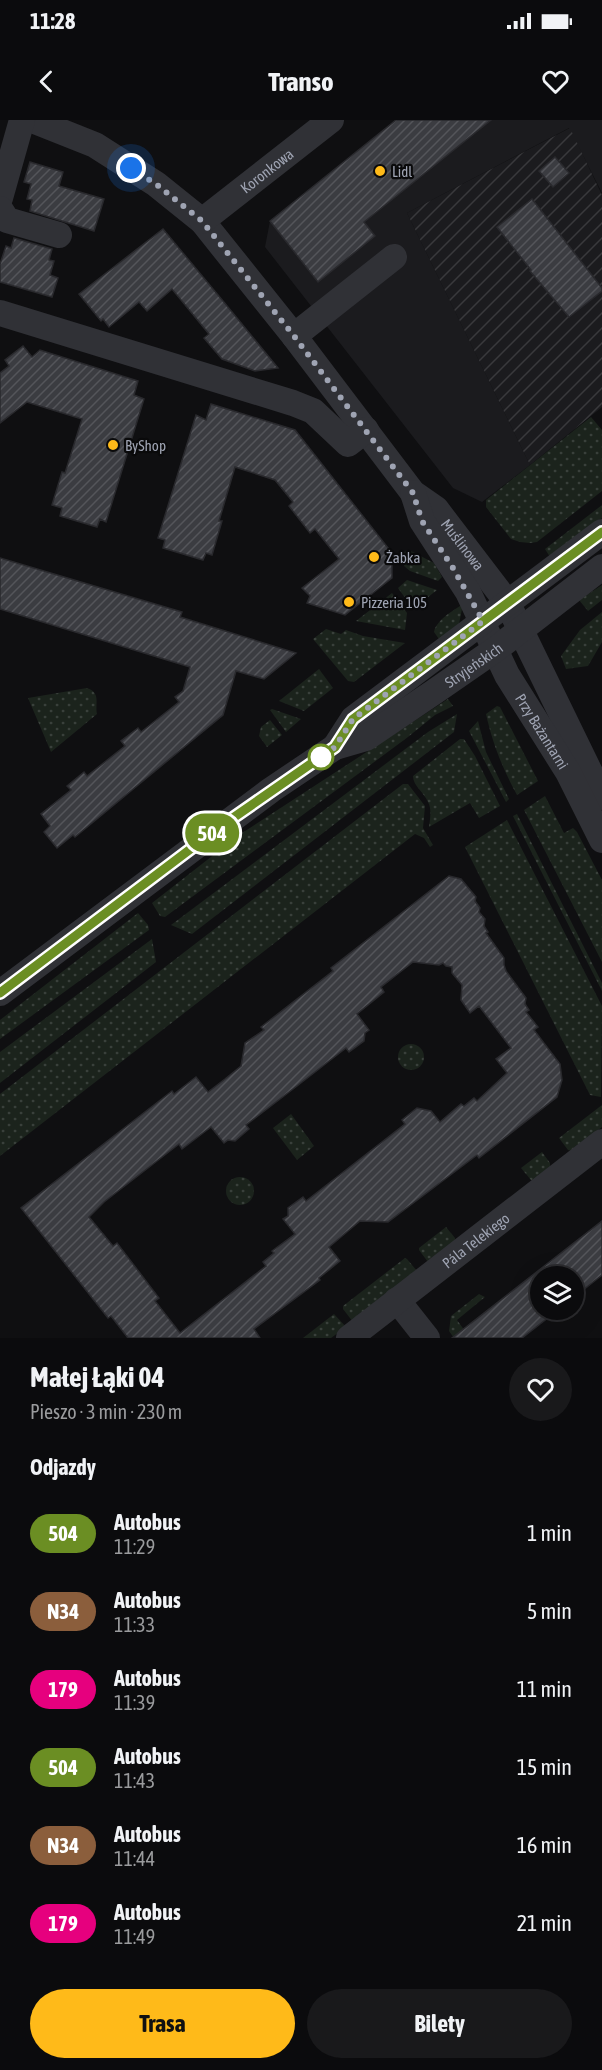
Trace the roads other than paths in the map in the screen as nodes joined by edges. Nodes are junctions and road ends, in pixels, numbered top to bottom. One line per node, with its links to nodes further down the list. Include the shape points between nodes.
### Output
1 (22, 120): 4 (street)
2 (32, 120): 6 (street, Muślinowa, via 95,145 156,184)
3 (329, 121): 6 (street, Koronkowa)
4 (0, 198)
5 (0, 209): 7 (street, via 7,220)
6 (202, 221): 10 (street, Muślinowa)
7 (59, 235)
8 (394, 257): 10 (street)
9 (4, 318): 11 (street, via 293,403 313,411 348,444)
10 (294, 336): 11 (street, Muślinowa)
11 (366, 430): 12 (street, Muślinowa)
12 (413, 493): 15 (street, Muślinowa, via 436,509); 16 (street, Muślinowa, via 422,521)
13 (602, 532): 15 (street, Stryjeńskich)
14 (602, 567): 17 (street, Stryjeńskich)
15 (507, 602): 16 (street, Stryjeńskich); 17 (street, Przy Bażantarni)
16 (483, 621): 18 (street, Przy Bażantarni); 19 (street, Stryjeńskich, via 353,719)
17 (522, 630): 18 (street, Stryjeńskich); 20 (street, Przy Bażantarni)
18 (495, 650): 19 (street, Stryjeńskich, via 366,738); 21 (street, Przy Bażantarni, via 568,772)
19 (335, 747): 22 (street, Stryjeńskich, via 217,829)
20 (602, 797)
21 (602, 840)
22 (0, 993)
23 (602, 1142): 24 (street, Pála Telekiego)
24 (397, 1300): 25 (street, Pála Telekiego); 26 (street)
25 (348, 1338)
26 (427, 1338)

